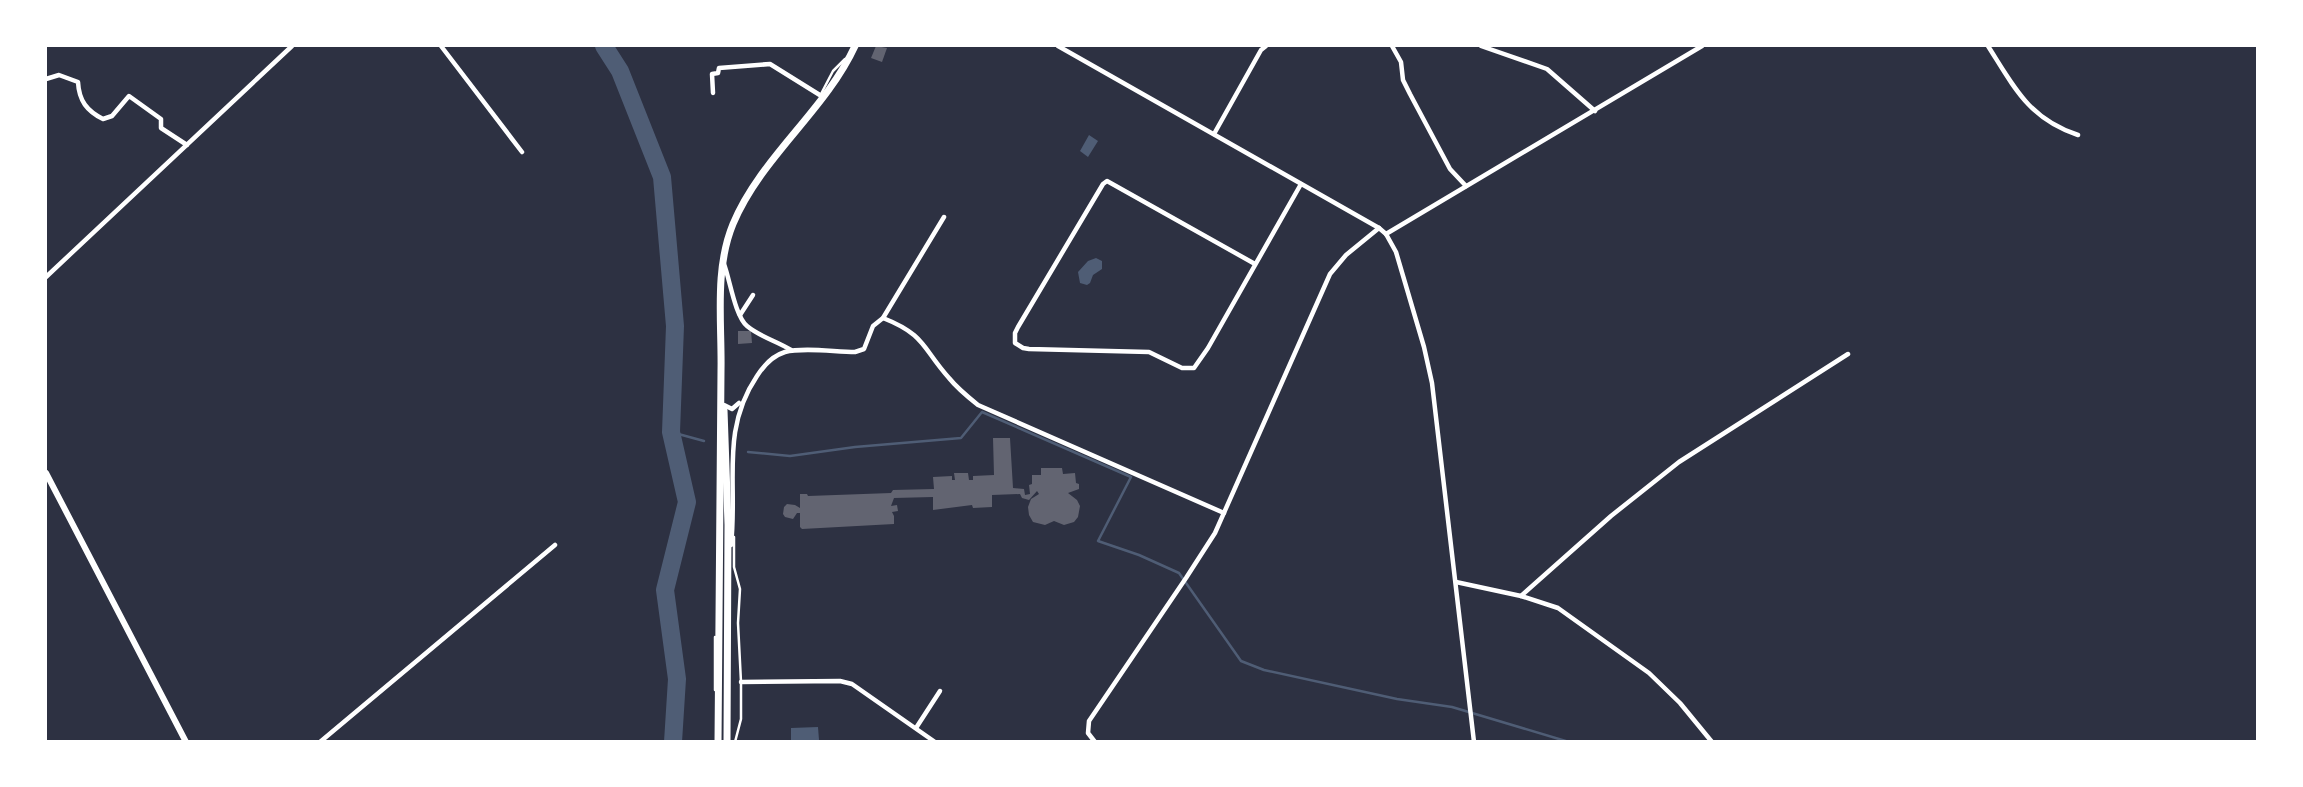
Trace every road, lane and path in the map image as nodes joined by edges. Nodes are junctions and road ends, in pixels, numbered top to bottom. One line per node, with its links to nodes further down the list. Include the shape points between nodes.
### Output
1 (292, 46): 16 (street)
2 (442, 46): 17 (street)
3 (1058, 46): 14 (street)
4 (1266, 46): 14 (street)
5 (1392, 46): 19 (street, via 1410,94 1450,169)
6 (1481, 46): 13 (street, via 1547,69)
7 (1702, 46): 13 (street)
8 (1988, 46): 15 (street, via 2033,109 2049,124)
9 (854, 47): 12 (main road)
10 (46, 79): 16 (street, via 59,75 78,82 79,96 90,113 103,119 112,116 129,96 161,119 161,128)
11 (713, 93): 12 (street, via 712,74 719,68 768,64)
12 (822, 96): 23 (main road, via 746,199)
13 (1595, 111): 19 (street)
14 (1214, 134): 18 (street)
15 (2078, 135)
16 (187, 145): 25 (street)
17 (522, 152)
18 (1301, 184): 21 (street); 24 (street)
19 (1466, 186): 22 (street)
20 (944, 218): 28 (street)
21 (1379, 228): 22 (street); 36 (street, via 1330,274)
22 (1386, 234): 40 (street, via 1396,252 1429,365)
23 (723, 261): 27 (street); 31 (main road)
24 (1255, 264): 24 (street, via 1107,181 1014,339 1023,348 1149,352 1189,369 1199,363)
25 (46, 277)
26 (753, 295): 27 (street)
27 (740, 316): 29 (street, via 747,326)
28 (883, 318): 29 (street, via 873,326 860,351); 36 (street, via 911,331 978,405)
29 (792, 351): 32 (street, via 770,360)
30 (1848, 354): 41 (street, via 1679,462)
31 (722, 372): 33 (main road); 47 (main road)
32 (742, 400): 33 (street, via 732,409); 37 (street, via 734,437)
33 (724, 405): 35 (main road)
34 (46, 473): 45 (street)
35 (727, 479): 37 (lane); 39 (main road)
36 (1224, 513): 51 (street, via 1204,552 1089,720 1088,733)
37 (734, 523): 39 (street); 42 (lane)
38 (555, 544): 46 (street)
39 (728, 567): 48 (main road)
40 (1456, 582): 41 (street); 52 (street)
41 (1521, 596): 53 (street, via 1558,608 1649,673)
42 (741, 681): 44 (street, via 852,684); 49 (lane, via 741,719)
43 (940, 691): 44 (street)
44 (916, 728): 50 (street)
45 (186, 741)
46 (320, 741)
47 (718, 741)
48 (727, 741)
49 (735, 741)
50 (935, 741)
51 (1096, 741)
52 (1474, 741)
53 (1712, 741)

